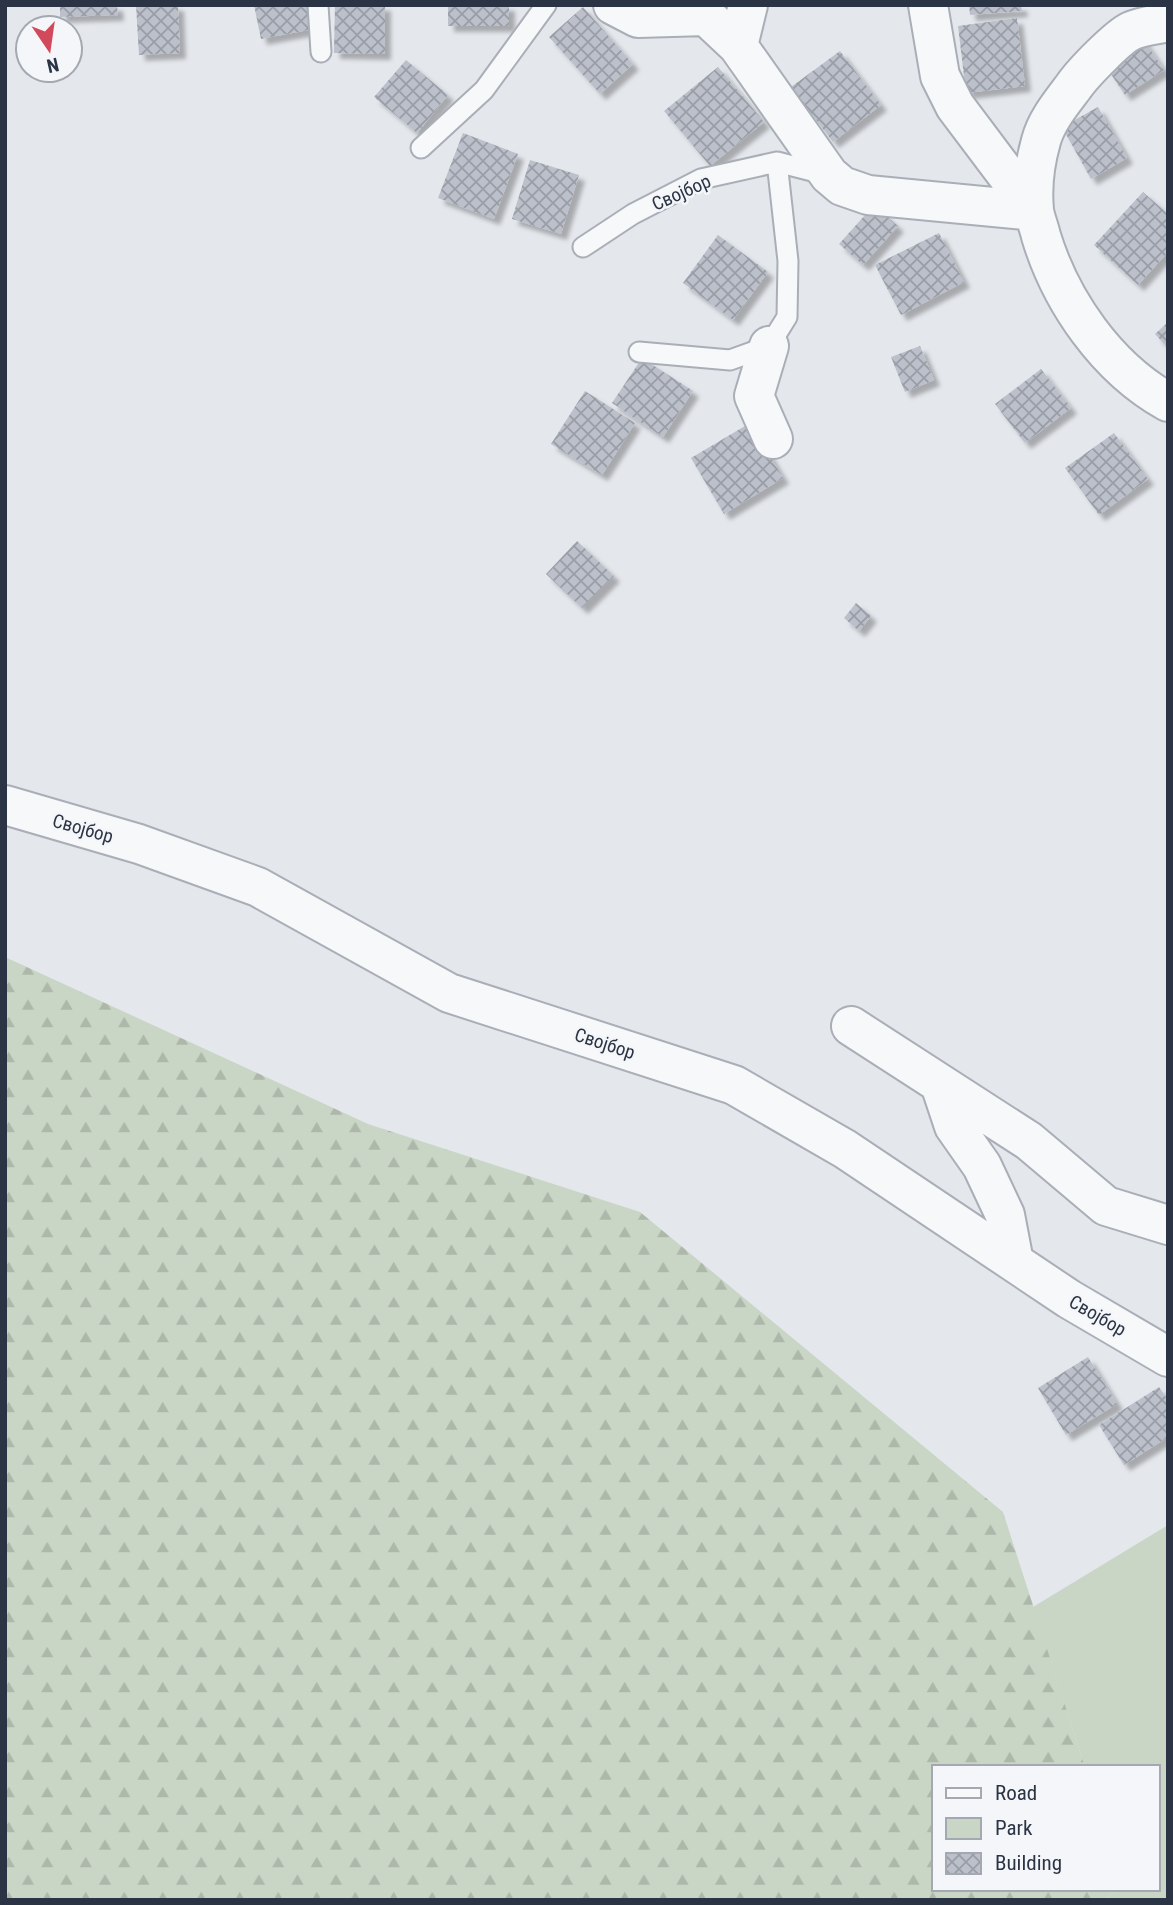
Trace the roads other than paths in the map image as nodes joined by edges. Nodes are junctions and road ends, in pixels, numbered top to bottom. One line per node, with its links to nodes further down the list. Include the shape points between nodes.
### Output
1 (318, 5): 8 (lane)
2 (546, 5): 9 (lane, via 484,90)
3 (613, 5): 7 (street, Својбор, via 638,18 706,16)
4 (748, 5): 7 (street)
5 (929, 5): 12 (street, via 940,76 955,106)
6 (1168, 22): 12 (street, via 1130,31 1082,75 1058,107 1041,138)
7 (738, 46): 11 (street, Својбор)
8 (321, 52)
9 (421, 148)
10 (777, 162): 11 (lane, Својбор); 13 (lane, Својбор, via 701,179); 14 (lane, via 788,261 787,317)
11 (829, 175): 12 (street, Својбор, via 842,187 868,195)
12 (1034, 211): 16 (street, via 1057,276 1088,328 1125,372)
13 (583, 247)
14 (769, 346): 15 (lane, via 730,360); 17 (street, via 754,396)
15 (639, 352)
16 (1168, 402)
17 (773, 439)
18 (5, 805): 22 (street, Својбор, via 139,844 258,887 449,993 734,1084 845,1149)
19 (851, 1026): 20 (street)
20 (940, 1084): 21 (street, via 1029,1141 1106,1206); 22 (street, via 954,1126 982,1166 1005,1215)
21 (1168, 1225)
22 (1014, 1262): 23 (street, Својбор)
23 (1168, 1357)

